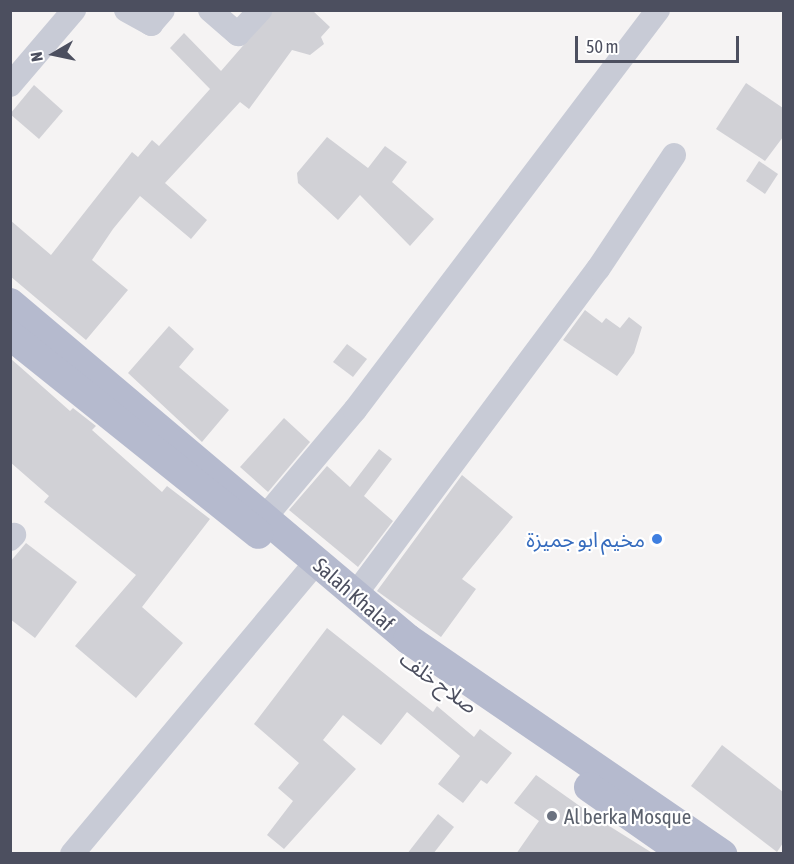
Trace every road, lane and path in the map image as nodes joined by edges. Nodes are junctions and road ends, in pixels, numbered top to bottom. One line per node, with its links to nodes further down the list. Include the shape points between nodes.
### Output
1 (74, 10): 7 (street)
2 (126, 10): 3 (street, via 151,24)
3 (163, 10)
4 (210, 10): 5 (street, via 238,34)
5 (260, 10)
6 (657, 10): 11 (street, via 355,410)
7 (10, 85)
8 (674, 154): 13 (street, via 598,268)
9 (10, 303): 11 (main road, Salah Khalaf)
10 (10, 335): 12 (main road, صلاح خلف)
11 (266, 516): 13 (main road, Salah Khalaf)
12 (308, 572): 14 (street); 15 (main road, صلاح خلف, via 381,641)
13 (354, 596): 16 (main road, Salah Khalaf, via 447,667)
14 (72, 854)
15 (685, 854)
16 (723, 854)

